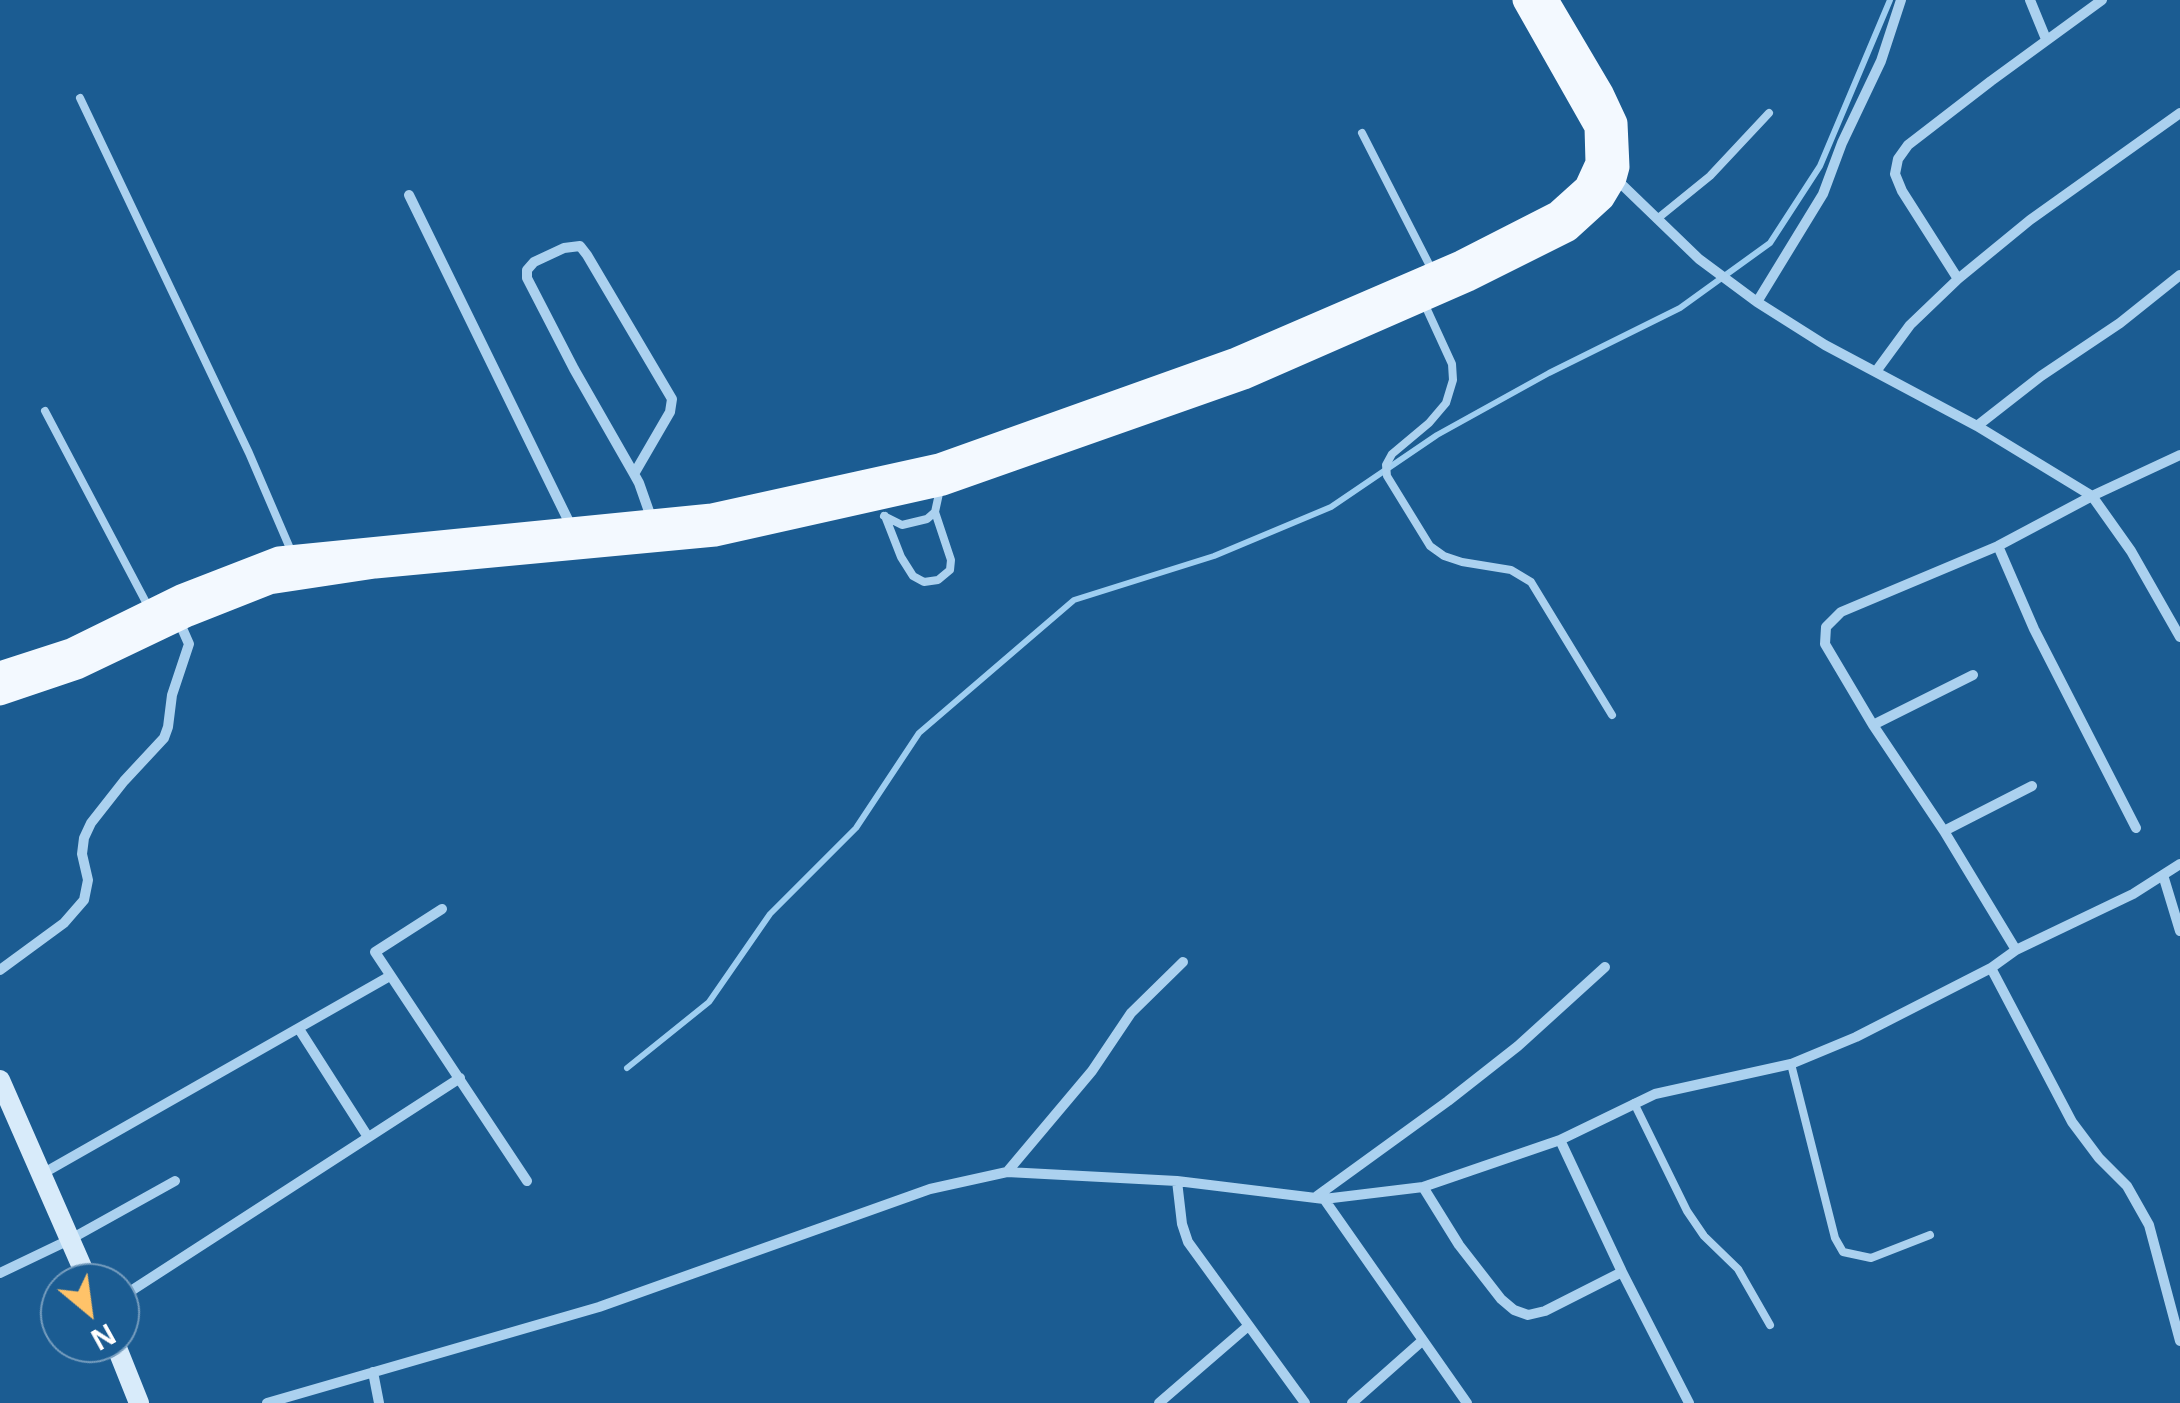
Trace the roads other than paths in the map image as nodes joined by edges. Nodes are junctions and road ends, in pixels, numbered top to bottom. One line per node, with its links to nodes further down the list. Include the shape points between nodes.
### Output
1 (1525, 0): 11 (main road, via 1597,128)
2 (1546, 0): 11 (main road, via 1615,123 1617,166)
3 (1900, 0): 18 (street, via 1823,194)
4 (2030, 0): 6 (street)
5 (2102, 0): 6 (street)
6 (2046, 39): 16 (street, via 1898,159 1902,191)
7 (80, 98): 31 (lane)
8 (2180, 112): 16 (street)
9 (1769, 114): 13 (lane)
10 (1362, 133): 14 (lane)
11 (1606, 170): 13 (street); 14 (main road, via 1557,214); 17 (main road, via 1602,198 1568,229)
12 (410, 195): 29 (street)
13 (1657, 219): 18 (street)
14 (1434, 274): 28 (main road, via 1236,360 939,466 712,516)
15 (2180, 275): 21 (street)
16 (1958, 278): 19 (street)
17 (1422, 299): 24 (main road, via 1244,377); 39 (lane, via 1454,380 1446,403 1392,454 1387,476 1430,546 1532,582)
18 (1757, 302): 19 (street)
19 (1876, 370): 21 (street)
20 (45, 410): 32 (lane)
21 (1978, 426): 25 (street)
22 (2180, 455): 25 (street)
23 (634, 474): 23 (street, via 527,278 534,262 564,248 580,246 672,399); 28 (street)
24 (939, 484): 26 (main road); 27 (lane)
25 (2092, 496): 30 (street); 33 (street)
26 (881, 507): 27 (lane, via 892,522 912,524); 27 (lane, via 900,558 924,582 950,570); 34 (main road, via 715,534 268,582)
27 (935, 512)
28 (652, 521): 29 (main road)
29 (572, 529): 31 (main road)
30 (1998, 546): 40 (street, via 1841,612 1826,627 1825,644); 42 (street)
31 (294, 557): 32 (main road)
32 (152, 612): 36 (main road)
33 (2175, 617): 35 (street)
34 (178, 619): 38 (main road, via 78,667); 52 (street, via 189,644 168,727 91,823 82,854 84,900)
35 (2180, 638)
36 (0, 674)
37 (1973, 675): 40 (street)
38 (0, 693)
39 (1612, 715)
40 (1872, 726): 43 (street)
41 (2032, 786): 43 (street)
42 (2136, 828)
43 (1944, 830): 48 (street)
44 (2180, 864): 45 (street)
45 (2163, 875): 47 (street); 48 (street)
46 (442, 909): 53 (street, via 375,952)
47 (2180, 931)
48 (2016, 950): 51 (street)
49 (1183, 962): 61 (street, via 1131,1012)
50 (1605, 967): 67 (street, via 1518,1046)
51 (1991, 968): 55 (street); 77 (street, via 2072,1122 2127,1186 2149,1225)
52 (0, 970)
53 (390, 976): 54 (street); 56 (street)
54 (300, 1029): 59 (street); 62 (street)
55 (1791, 1064): 58 (street); 68 (lane, via 1843,1252 1871,1258)
56 (460, 1078): 59 (street); 64 (street)
57 (0, 1080): 62 (street)
58 (1634, 1104): 60 (street); 75 (lane, via 1687,1212 1738,1269)
59 (368, 1137): 73 (street)
60 (1560, 1140): 66 (street); 71 (street)
61 (1007, 1172): 65 (street); 79 (street, via 930,1189 599,1307)
62 (41, 1175): 69 (street)
63 (174, 1181): 69 (street)
64 (527, 1181)
65 (1176, 1181): 67 (street); 74 (street, via 1188,1242)
66 (1423, 1186): 67 (street); 71 (street, via 1459,1246 1514,1310 1545,1311)
67 (1320, 1197): 76 (street)
68 (1930, 1235)
69 (69, 1240): 70 (street); 72 (street)
70 (80, 1263)
71 (1622, 1272): 87 (street)
72 (0, 1273)
73 (140, 1285)
74 (1247, 1326): 83 (street); 84 (street)
75 (1770, 1326)
76 (1422, 1341): 85 (street); 86 (street)
77 (2180, 1341)
78 (123, 1363): 80 (street)
79 (374, 1372): 81 (street); 82 (street)
80 (139, 1403)
81 (267, 1403)
82 (380, 1403)
83 (1159, 1403)
84 (1305, 1403)
85 (1352, 1403)
86 (1467, 1403)
87 (1689, 1403)

